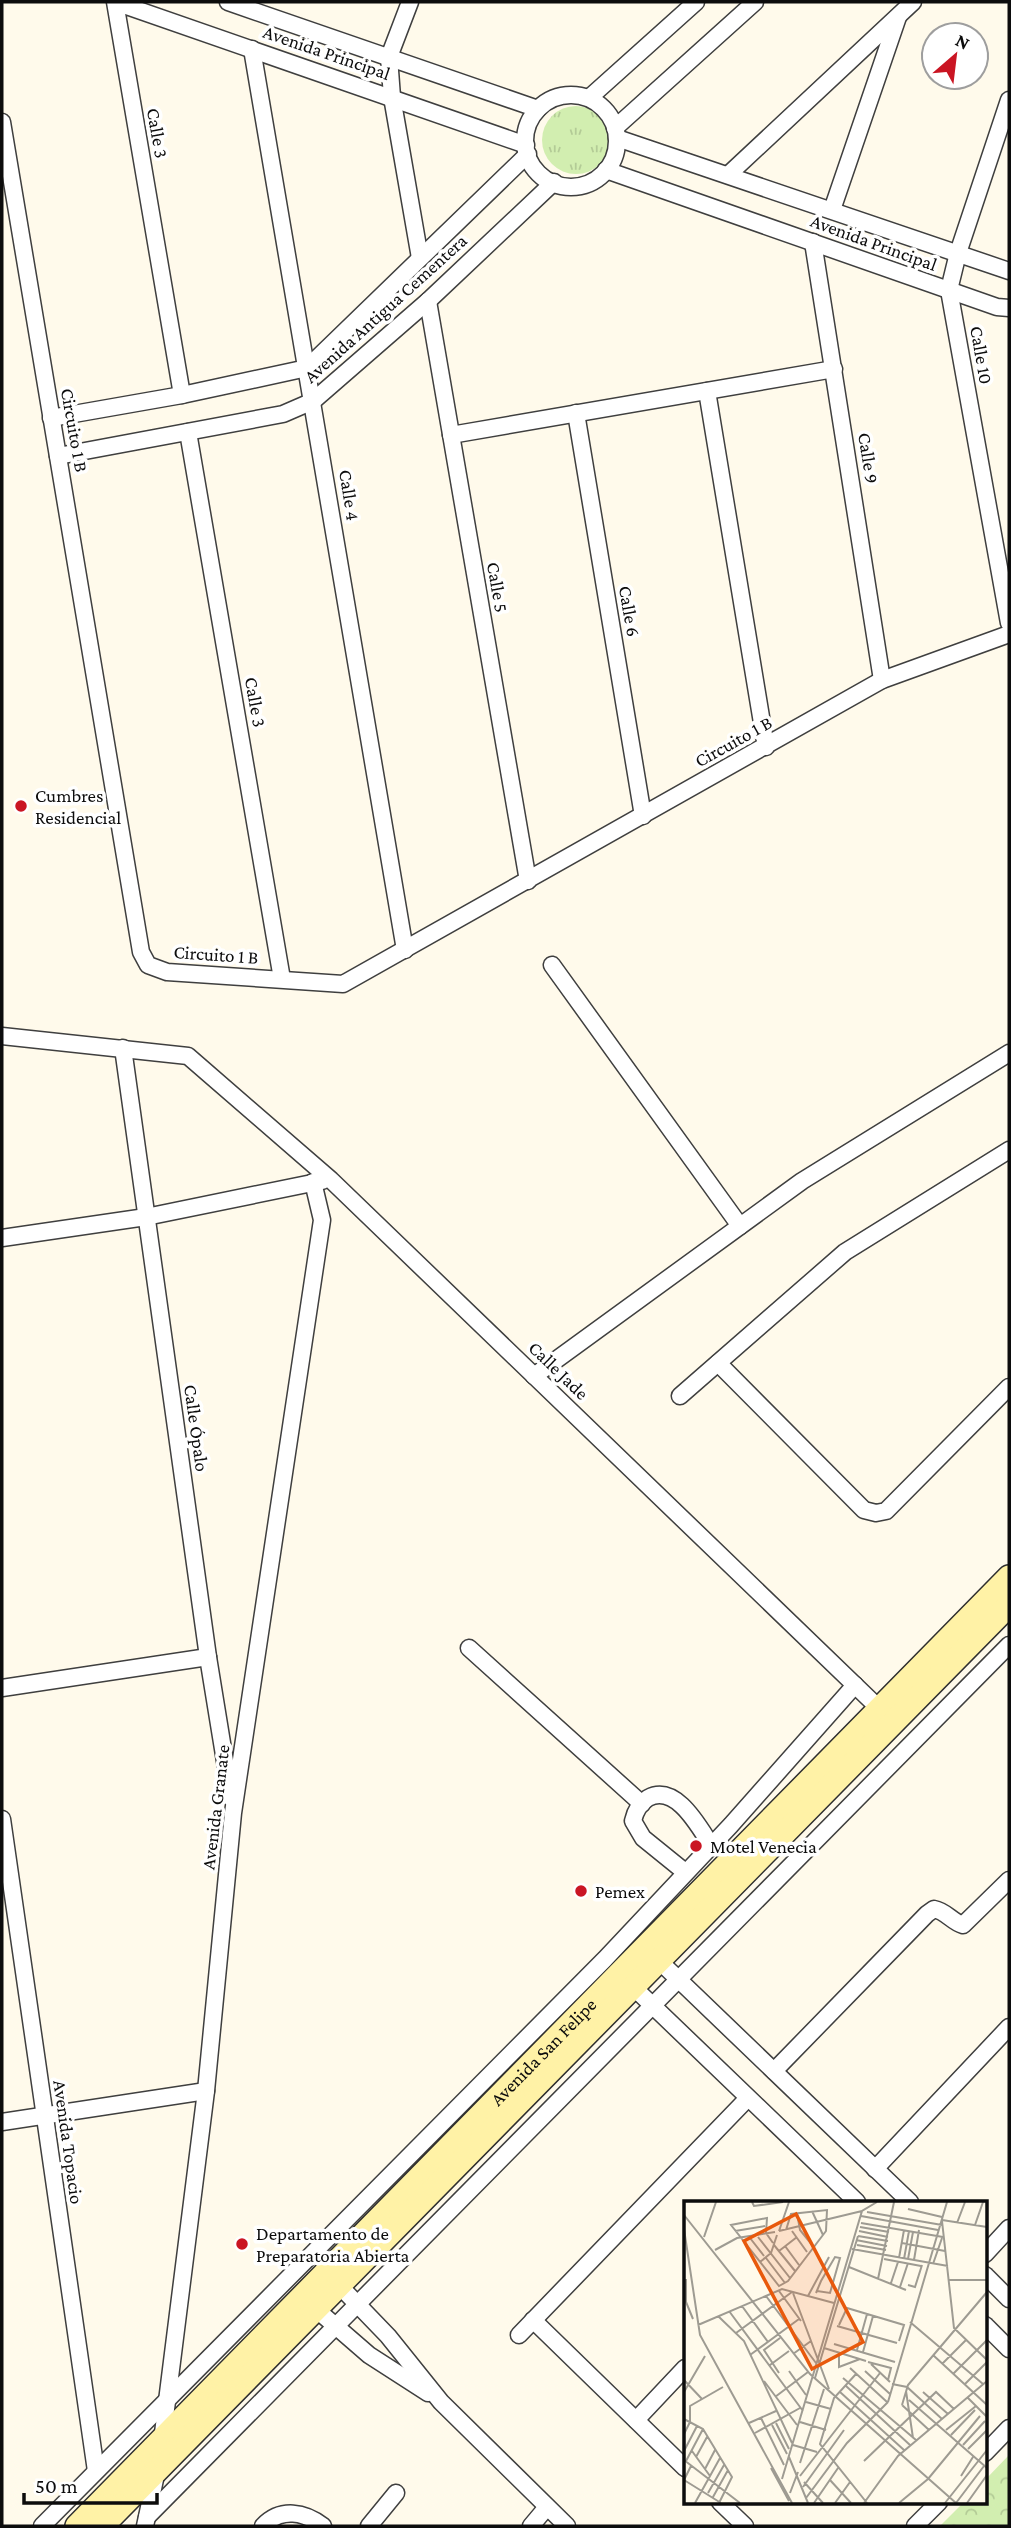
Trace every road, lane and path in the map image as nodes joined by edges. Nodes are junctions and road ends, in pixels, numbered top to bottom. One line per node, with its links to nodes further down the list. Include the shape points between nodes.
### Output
1 (115, 2): 8 (street, Avenida Principal); 31 (street, Calle 3)
2 (228, 2): 9 (street, Avenida Principal)
3 (410, 2): 9 (street)
4 (696, 2): 11 (street)
5 (755, 2): 15 (street)
6 (912, 2): 7 (street)
7 (900, 14): 18 (street); 20 (street)
8 (251, 49): 10 (street, Avenida Principal); 28 (street, Calle 4)
9 (389, 57): 10 (street); 13 (street, Avenida Principal)
10 (392, 97): 16 (street, Avenida Principal); 23 (street)
11 (589, 99): 13 (street, via 558,97); 15 (street, via 612,119)
12 (1009, 100): 22 (street, Calle 10)
13 (538, 109): 16 (street, via 527,129)
14 (2, 122): 34 (street, Circuito 1 B)
15 (616, 133): 17 (street, via 617,150); 18 (street, Avenida Principal)
16 (527, 150): 19 (street, via 538,172); 23 (street, Avenida Antigua Cementera)
17 (606, 170): 19 (street, via 575,187); 21 (street, Avenida Principal)
18 (728, 175): 20 (street, Avenida Principal)
19 (554, 183): 26 (street, Avenida Antigua Cementera)
20 (832, 210): 22 (street, Avenida Principal)
21 (813, 242): 25 (street, Avenida Principal); 29 (street, Calle 9)
22 (958, 253): 24 (street, Avenida Principal); 25 (street, Calle 10)
23 (420, 258): 28 (street, Avenida Antigua Cementera)
24 (1009, 271)
25 (949, 290): 27 (street, Avenida Principal); 38 (street, Calle 10)
26 (428, 301): 32 (street, Avenida Antigua Cementera); 36 (street, Calle 5)
27 (1009, 308)
28 (307, 368): 31 (street, Avenida Antigua Cementera); 32 (street, Calle 4)
29 (834, 369): 30 (street); 40 (street, Calle 9)
30 (706, 391): 33 (street); 41 (street)
31 (182, 395): 34 (street, Avenida Antigua Cementera)
32 (313, 401): 35 (street, Avenida Antigua Cementera, via 283,414); 44 (street, Calle 4)
33 (576, 413): 36 (street); 42 (street, Calle 6)
34 (51, 418): 37 (street, Circuito 1 B)
35 (188, 432): 37 (street, Avenida Antigua Cementera); 46 (street, Calle 3)
36 (451, 435): 43 (street, Calle 5)
37 (58, 456): 46 (street, Circuito 1 B, via 141,952 148,965 167,972)
38 (1009, 624)
39 (1009, 635): 40 (street, Circuito 1 B)
40 (882, 680): 41 (street, Circuito 1 B)
41 (766, 747): 42 (street, Circuito 1 B)
42 (643, 816): 43 (street, Circuito 1 B)
43 (528, 880): 44 (street, Circuito 1 B)
44 (405, 950): 46 (street, Circuito 1 B, via 343,984)
45 (552, 965): 54 (street)
46 (282, 979)
47 (2, 1036): 48 (street)
48 (123, 1048): 51 (street, Calle Jade, via 188,1056); 53 (street, Calle Ópalo)
49 (1009, 1053): 54 (street, via 802,1181)
50 (1009, 1150): 56 (street, via 845,1252)
51 (331, 1180): 52 (street); 57 (street, Calle Jade)
52 (313, 1182): 53 (street); 69 (street, Avenida Granate, via 322,1220)
53 (146, 1217): 55 (street); 64 (street, Calle Ópalo)
54 (740, 1226): 57 (street)
55 (2, 1238)
56 (718, 1363): 58 (street, via 864,1510 876,1513 886,1511); 59 (street)
57 (534, 1376): 65 (street, Calle Jade)
58 (1009, 1387)
59 (680, 1396)
60 (1009, 1577): 67 (main road, Avenida San Felipe)
61 (1009, 1605): 67 (main road, Avenida San Felipe)
62 (1009, 1646): 77 (street)
63 (469, 1648): 68 (street)
64 (208, 1657): 66 (street); 69 (street, Calle Ópalo)
65 (855, 1685): 67 (street, Calle Jade); 71 (street, Avenida San Felipe)
66 (2, 1688)
67 (887, 1716): 73 (main road, Avenida San Felipe); 75 (main road, Avenida San Felipe)
68 (642, 1804): 71 (street, via 650,1797 675,1800); 72 (street, via 633,1821 643,1838)
69 (233, 1813): 81 (street, Avenida Granate)
70 (2, 1819): 83 (street, Avenida Topacio)
71 (711, 1844): 72 (street, Avenida San Felipe)
72 (690, 1867): 73 (street); 75 (street, Avenida San Felipe)
73 (712, 1880): 75 (main road, Avenida San Felipe)
74 (1009, 1880): 80 (street, via 963,1925 942,1910 927,1914)
75 (645, 1947): 76 (main road, Avenida San Felipe); 77 (street)
76 (619, 1973): 78 (street); 91 (main road, Avenida San Felipe); 103 (street, Avenida San Felipe)
77 (679, 1979): 78 (street); 80 (street)
78 (653, 2006): 82 (street); 94 (street)
79 (1009, 2027): 85 (street)
80 (774, 2071): 85 (street)
81 (206, 2091): 83 (street); 103 (street, Avenida Granate)
82 (748, 2098): 86 (street); 95 (street)
83 (44, 2116): 84 (street); 111 (street, Avenida Topacio)
84 (2, 2122)
85 (875, 2169): 87 (street)
86 (849, 2200)
87 (908, 2201)
88 (1009, 2228): 89 (street)
89 (986, 2253)
90 (986, 2276): 92 (street)
91 (332, 2279): 93 (main road, Avenida San Felipe); 94 (street)
92 (1009, 2299)
93 (309, 2303): 96 (street); 107 (main road, Avenida San Felipe); 110 (main road, Avenida San Felipe)
94 (357, 2305): 96 (street); 99 (street)
95 (533, 2320): 98 (street); 105 (street)
96 (336, 2326): 101 (street); 118 (street)
97 (986, 2326): 100 (street)
98 (519, 2335)
99 (388, 2336): 101 (street); 104 (street)
100 (1009, 2349)
101 (369, 2356): 104 (street)
102 (684, 2369): 105 (street)
103 (168, 2401): 107 (street, Avenida Granate); 111 (street, Avenida San Felipe)
104 (441, 2402): 116 (street)
105 (636, 2420): 109 (street)
106 (1009, 2428): 108 (street)
107 (162, 2440): 110 (street, Avenida Granate); 120 (main road, Avenida San Felipe)
108 (986, 2452)
109 (684, 2467)
110 (158, 2469): 118 (street, Avenida Granate); 121 (main road, Avenida San Felipe)
111 (96, 2471): 119 (street, Avenida San Felipe)
112 (396, 2493): 124 (street)
113 (722, 2504): 117 (street)
114 (743, 2504): 117 (street)
115 (937, 2504): 128 (street)
116 (547, 2507): 125 (street); 126 (street)
117 (733, 2514): 127 (street)
118 (146, 2524)
119 (42, 2526)
120 (77, 2526)
121 (102, 2526)
122 (263, 2526): 123 (street, via 282,2514 297,2513)
123 (323, 2526)
124 (369, 2526)
125 (531, 2526)
126 (567, 2526)
127 (746, 2526)
128 (915, 2526)

